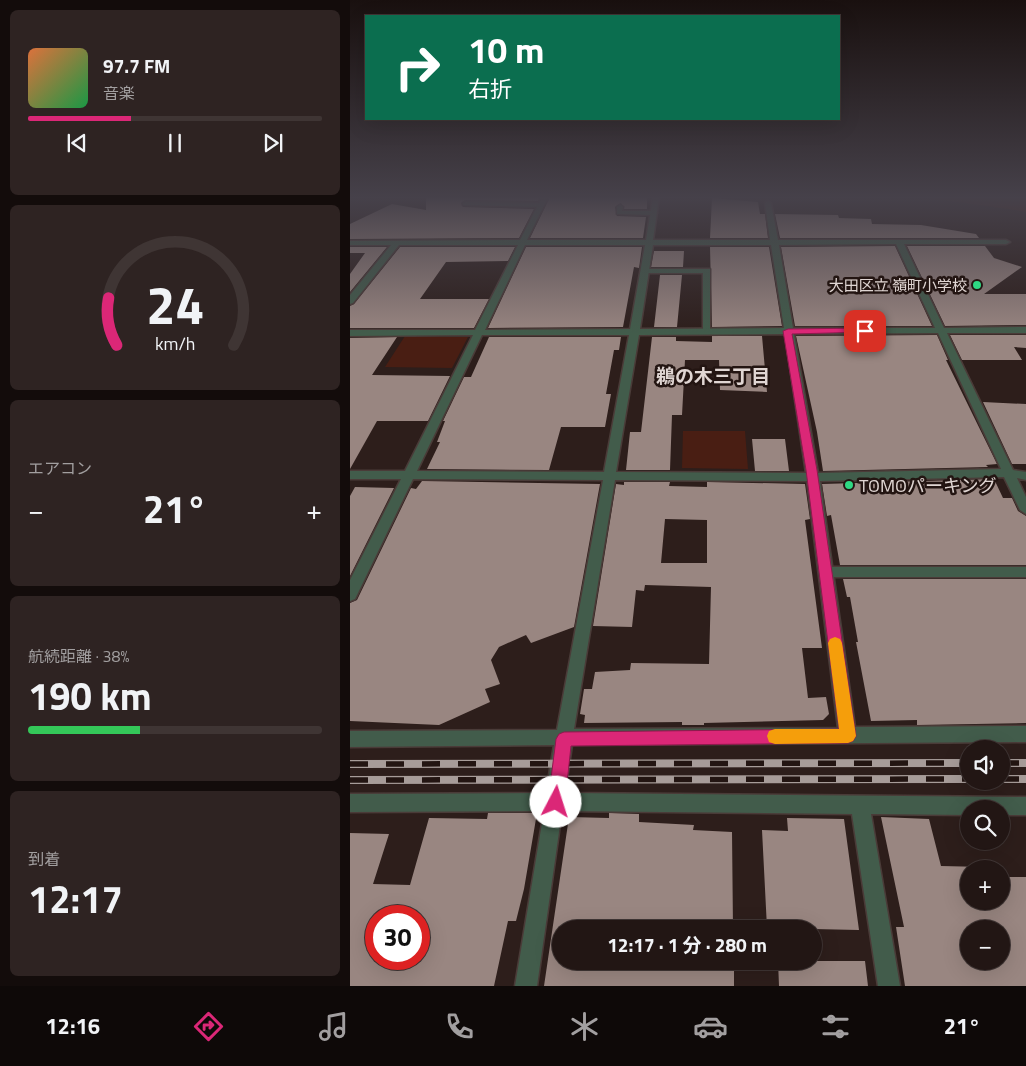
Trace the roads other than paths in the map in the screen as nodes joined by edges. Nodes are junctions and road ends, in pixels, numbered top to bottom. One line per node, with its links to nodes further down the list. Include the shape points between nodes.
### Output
1 (397, 243): 7 (street)
2 (522, 243): 12 (street)
3 (650, 243): 6 (street)
4 (773, 243): 11 (street)
5 (899, 243): 8 (street)
6 (645, 271): 10 (lane, via 707,271); 13 (street)
7 (350, 301)
8 (942, 330): 9 (street); 11 (street); 15 (street)
9 (1026, 330)
10 (707, 331): 11 (street); 13 (street)
11 (788, 331): 20 (street)
12 (478, 332): 13 (street); 14 (street); 17 (street)
13 (634, 332): 18 (street)
14 (350, 333)
15 (1008, 473): 19 (street); 20 (street); 21 (street)
16 (350, 475): 17 (street)
17 (409, 475): 18 (street); 24 (street)
18 (610, 476): 20 (street); 28 (street)
19 (1026, 476)
20 (812, 477): 22 (street)
21 (1026, 510)
22 (825, 572): 23 (lane); 26 (street)
23 (1026, 572)
24 (350, 595)
25 (1026, 734): 26 (street)
26 (848, 736): 28 (street)
27 (350, 739): 28 (street)
28 (564, 739): 29 (street)
29 (556, 802): 30 (street); 31 (street); 33 (street)
30 (350, 803)
31 (860, 806): 32 (street); 34 (street)
32 (1026, 806)
33 (526, 986)
34 (889, 986)

